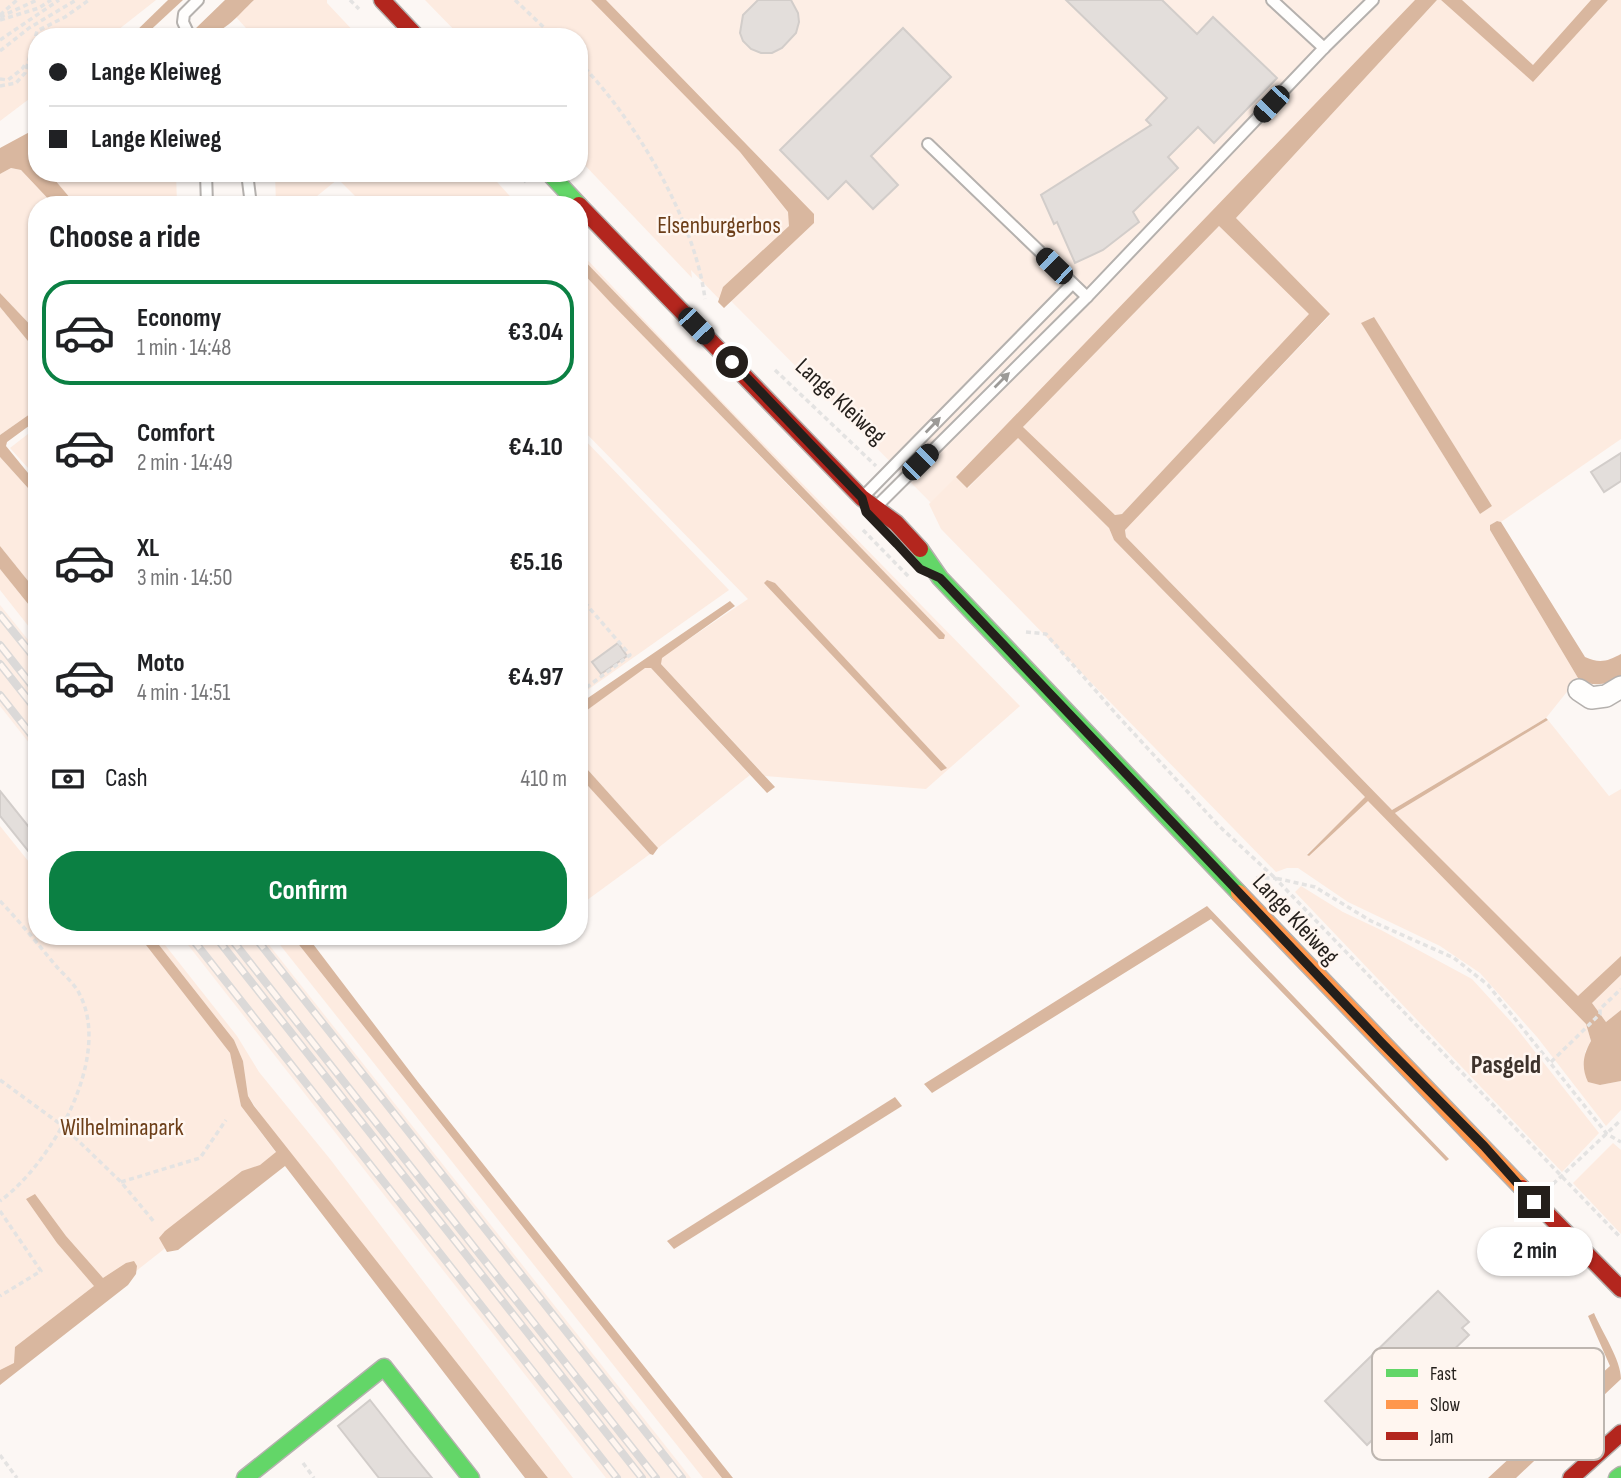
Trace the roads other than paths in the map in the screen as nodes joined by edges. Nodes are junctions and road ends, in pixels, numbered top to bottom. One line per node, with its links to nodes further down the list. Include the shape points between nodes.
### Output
1 (198, 0): 5 (lane, via 184,14)
2 (383, 0): 6 (street)
3 (1272, 0): 7 (lane)
4 (1373, 0): 7 (lane)
5 (187, 28)
6 (409, 28)
7 (1324, 48): 13 (lane)
8 (928, 144): 12 (lane)
9 (557, 182): 10 (street, Lange Kleiweg)
10 (570, 196)
11 (588, 214): 14 (street, Lange Kleiweg)
12 (1072, 284): 13 (lane); 14 (lane, one-way to 12, via 885,474)
13 (1087, 297): 14 (lane, one-way to 13)
14 (868, 505): 17 (street, Lange Kleiweg, via 920,569 940,578)
15 (1621, 687): 16 (street, via 1591,698)
16 (1579, 690)
17 (1621, 1289)
18 (1621, 1433): 19 (street)
19 (1604, 1448)
20 (1591, 1460): 23 (street)
21 (245, 1478): 22 (street, via 384,1367)
22 (471, 1478)
23 (1571, 1478)

